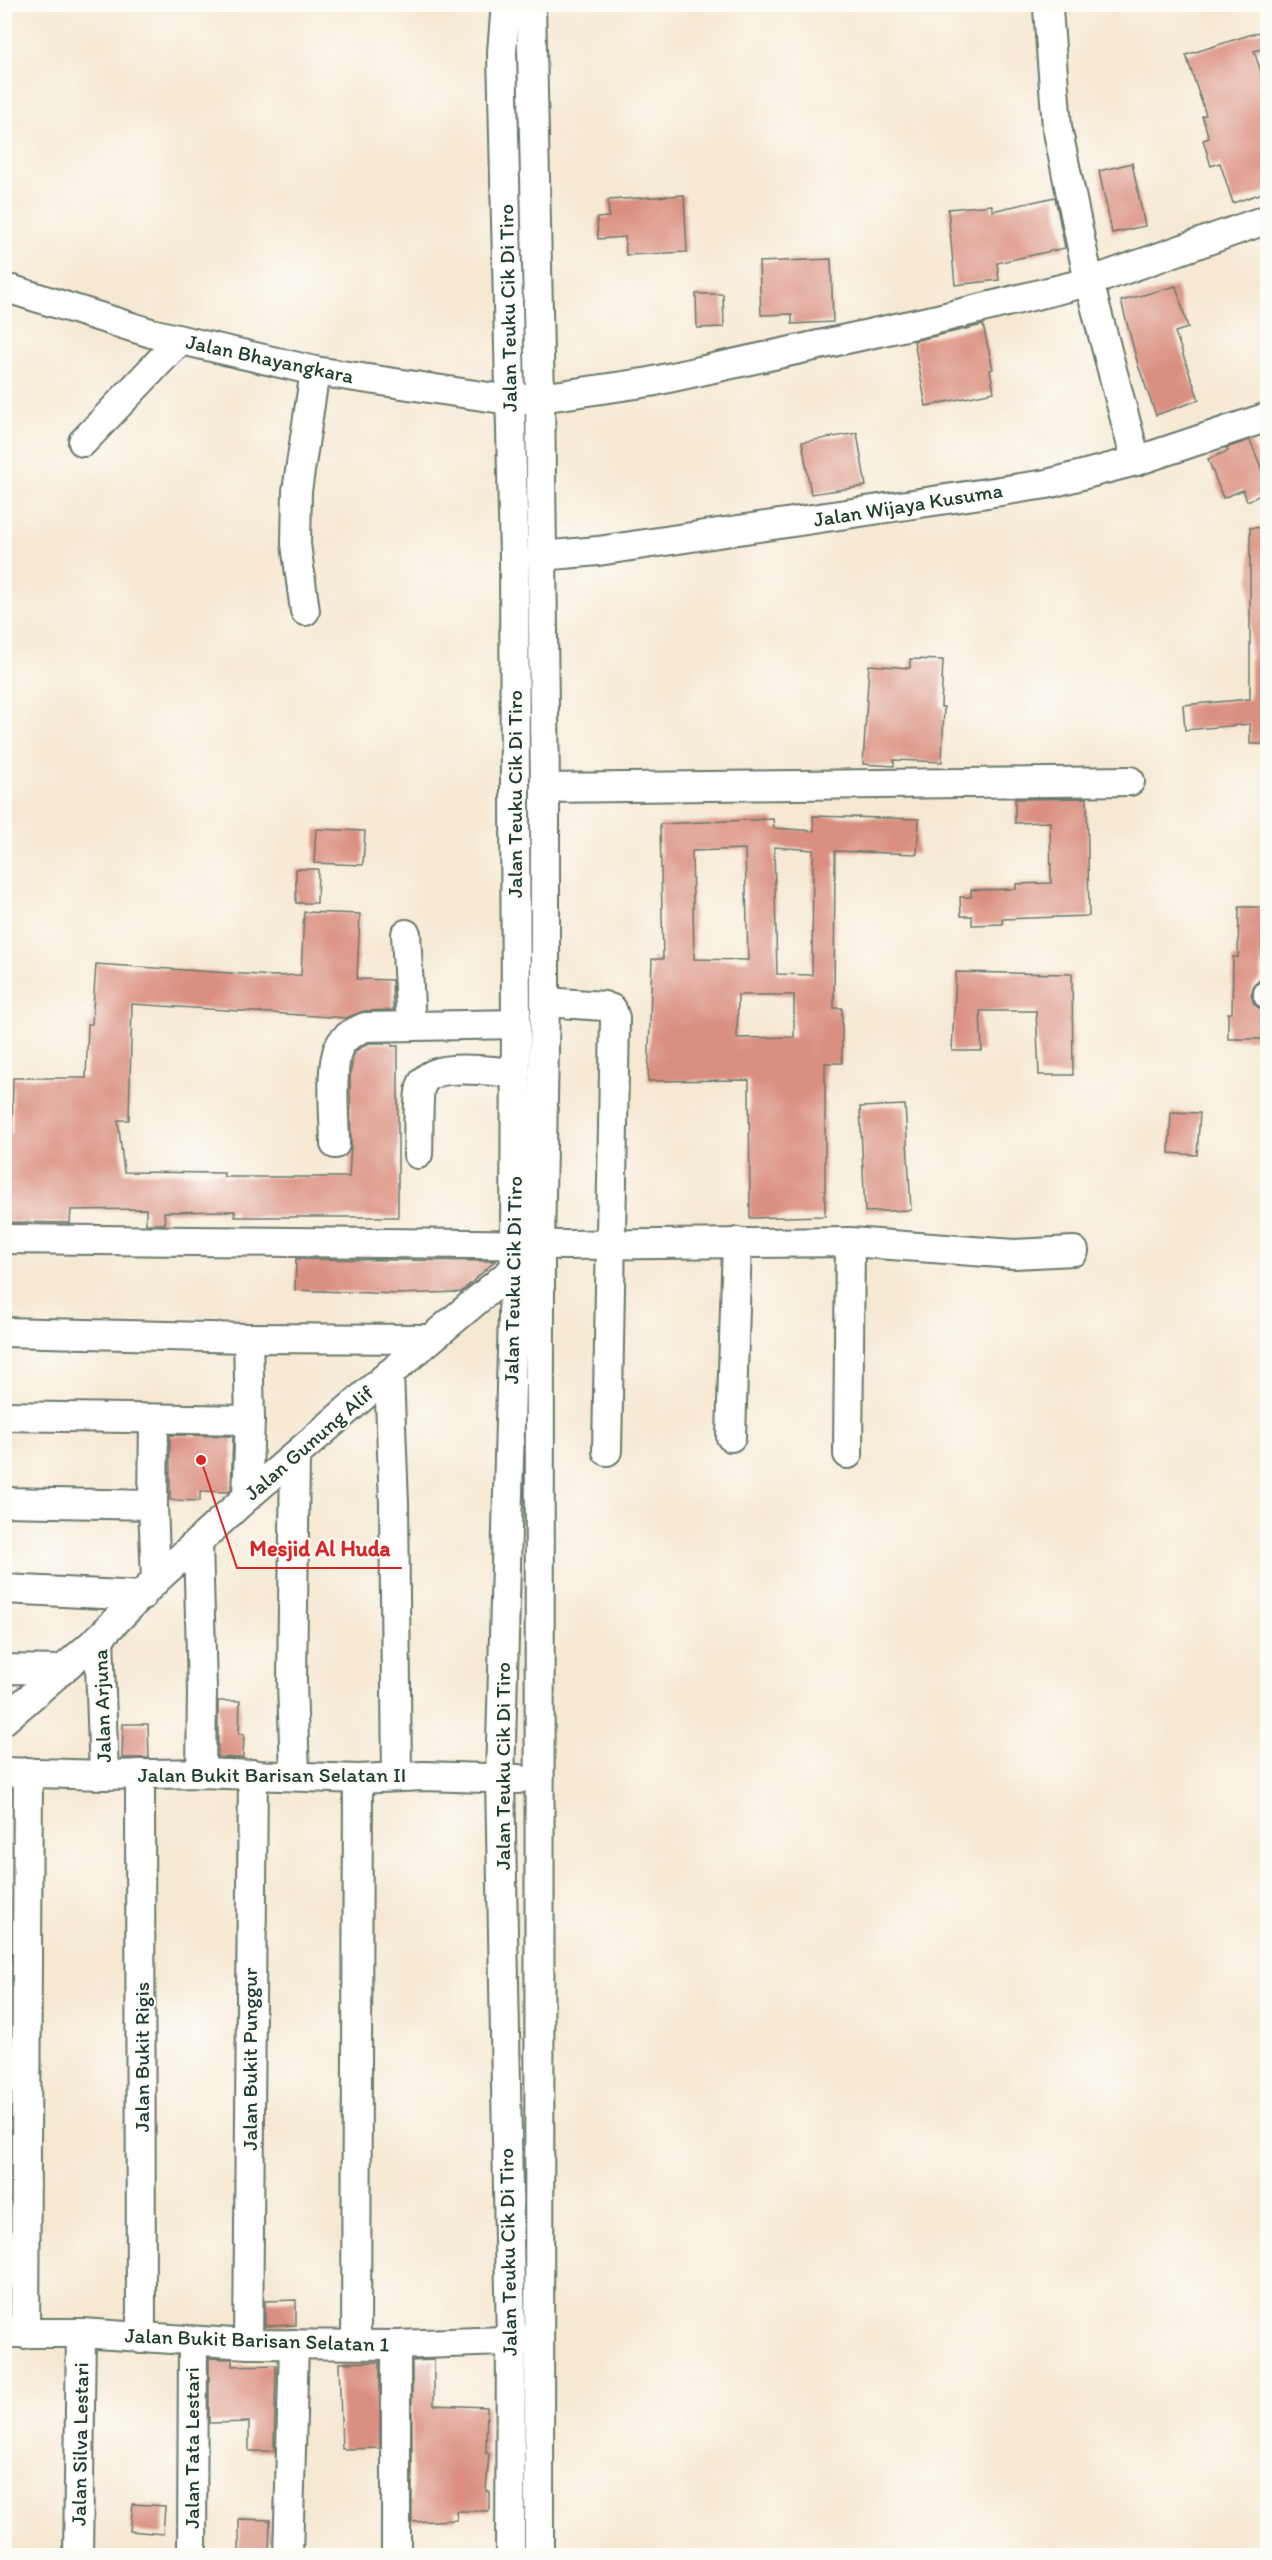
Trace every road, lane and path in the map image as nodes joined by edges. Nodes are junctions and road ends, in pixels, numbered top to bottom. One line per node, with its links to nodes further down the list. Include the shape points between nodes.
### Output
1 (507, 4): 10 (street, Jalan Teuku Cik Di Tiro, via 502,52)
2 (531, 4): 9 (street, Jalan Teuku Cik Di Tiro)
3 (1050, 4): 5 (street, via 1057,127)
4 (1268, 219): 5 (street, Jalan Bhayangkara)
5 (1089, 282): 9 (street, Jalan Bhayangkara, via 650,382); 13 (street)
6 (4, 290): 7 (street, Jalan Bhayangkara)
7 (180, 340): 8 (street, Jalan Bhayangkara); 12 (street)
8 (315, 371): 10 (street, Jalan Bhayangkara); 15 (street, via 297,491 296,544)
9 (540, 398): 10 (street, Jalan Bhayangkara); 14 (street, Jalan Teuku Cik Di Tiro)
10 (510, 400): 17 (street, Jalan Teuku Cik Di Tiro)
11 (1268, 417): 13 (street, Jalan Wijaya Kusuma)
12 (83, 442)
13 (1137, 462): 14 (street, Jalan Wijaya Kusuma, via 1047,484)
14 (541, 556): 16 (street, Jalan Teuku Cik Di Tiro)
15 (305, 611)
16 (543, 665): 17 (street); 19 (street, Jalan Teuku Cik Di Tiro)
17 (514, 667): 22 (street, Jalan Teuku Cik Di Tiro)
18 (1130, 781): 19 (street)
19 (545, 788): 21 (street, Jalan Teuku Cik Di Tiro)
20 (406, 934): 23 (street)
21 (545, 1002): 30 (street, via 604,1006 612,1010 615,1018); 32 (street, Jalan Teuku Cik Di Tiro)
22 (516, 1024): 23 (street); 24 (street, Jalan Teuku Cik Di Tiro)
23 (411, 1025): 25 (street, via 365,1027 340,1043 334,1060)
24 (516, 1073): 26 (street, via 442,1070 430,1074 421,1084); 32 (street, Jalan Teuku Cik Di Tiro)
25 (335, 1144)
26 (418, 1154)
27 (4, 1239): 32 (street)
28 (737, 1242): 29 (street); 30 (street); 40 (street)
29 (850, 1242): 31 (street, via 1014,1254); 42 (street)
30 (610, 1243): 32 (street); 41 (street)
31 (1074, 1251)
32 (523, 1252): 35 (street, Jalan Gunung Alif); 62 (street, Jalan Teuku Cik Di Tiro); 63 (street, Jalan Teuku Cik Di Tiro)
33 (4, 1332): 34 (street)
34 (248, 1338): 35 (street); 39 (street)
35 (430, 1339): 36 (street, Jalan Gunung Alif)
36 (388, 1374): 43 (street, Jalan Gunung Alif); 60 (street)
37 (4, 1416): 38 (street)
38 (154, 1419): 39 (street); 46 (street)
39 (250, 1420): 44 (street)
40 (731, 1437)
41 (607, 1451)
42 (848, 1454)
43 (295, 1457): 44 (street, Jalan Gunung Alif); 59 (street)
44 (247, 1497): 47 (street, Jalan Gunung Alif)
45 (4, 1502): 46 (street)
46 (153, 1505): 48 (street)
47 (198, 1543): 48 (street, Jalan Gunung Alif); 55 (street)
48 (149, 1588): 49 (street); 50 (street, Jalan Gunung Alif)
49 (4, 1589)
50 (99, 1638): 52 (street, Jalan Gunung Alif); 58 (street, Jalan Arjuna)
51 (4, 1669): 52 (street)
52 (62, 1670): 53 (street, Jalan Gunung Alif)
53 (4, 1720)
54 (16, 1772): 58 (street, Jalan Bukit Barisan Selatan II); 64 (street)
55 (201, 1773): 56 (street, Jalan Bukit Barisan Selatan II); 57 (street, Jalan Bukit Barisan Selatan II)
56 (140, 1774): 58 (street, Jalan Bukit Barisan Selatan II); 67 (street, Jalan Bukit Rigis)
57 (253, 1774): 59 (street, Jalan Bukit Barisan Selatan II); 70 (street, Jalan Bukit Punggur)
58 (104, 1775)
59 (295, 1776): 61 (street, Jalan Bukit Barisan Selatan II)
60 (397, 1777): 61 (street, Jalan Bukit Barisan Selatan II); 62 (street, Jalan Bukit Barisan Selatan II)
61 (358, 1779): 72 (street)
62 (500, 1779): 63 (street, Jalan Bukit Barisan Selatan II); 69 (street, Jalan Teuku Cik Di Tiro)
63 (538, 1779): 66 (street, Jalan Teuku Cik Di Tiro)
64 (15, 2333): 65 (street, Jalan Bukit Barisan Selatan 1)
65 (81, 2333): 67 (street, Jalan Bukit Barisan Selatan 1); 74 (street, Jalan Silva Lestari)
66 (540, 2338): 69 (street, Jalan Bukit Barisan Selatan 1); 79 (street, Jalan Teuku Cik Di Tiro)
67 (141, 2339): 68 (street, Jalan Bukit Barisan Selatan 1)
68 (193, 2341): 70 (street, Jalan Bukit Barisan Selatan 1); 75 (street, Jalan Tata Lestari)
69 (511, 2342): 73 (street, Jalan Bukit Barisan Selatan 1); 78 (street, Jalan Teuku Cik Di Tiro)
70 (248, 2344): 71 (street, Jalan Bukit Barisan Selatan 1)
71 (294, 2344): 72 (street, Jalan Bukit Barisan Selatan 1); 76 (street)
72 (356, 2344): 73 (street, Jalan Bukit Barisan Selatan 1)
73 (396, 2345): 77 (street)
74 (78, 2556)
75 (192, 2556)
76 (288, 2556)
77 (396, 2556)
78 (510, 2556)
79 (539, 2556)

